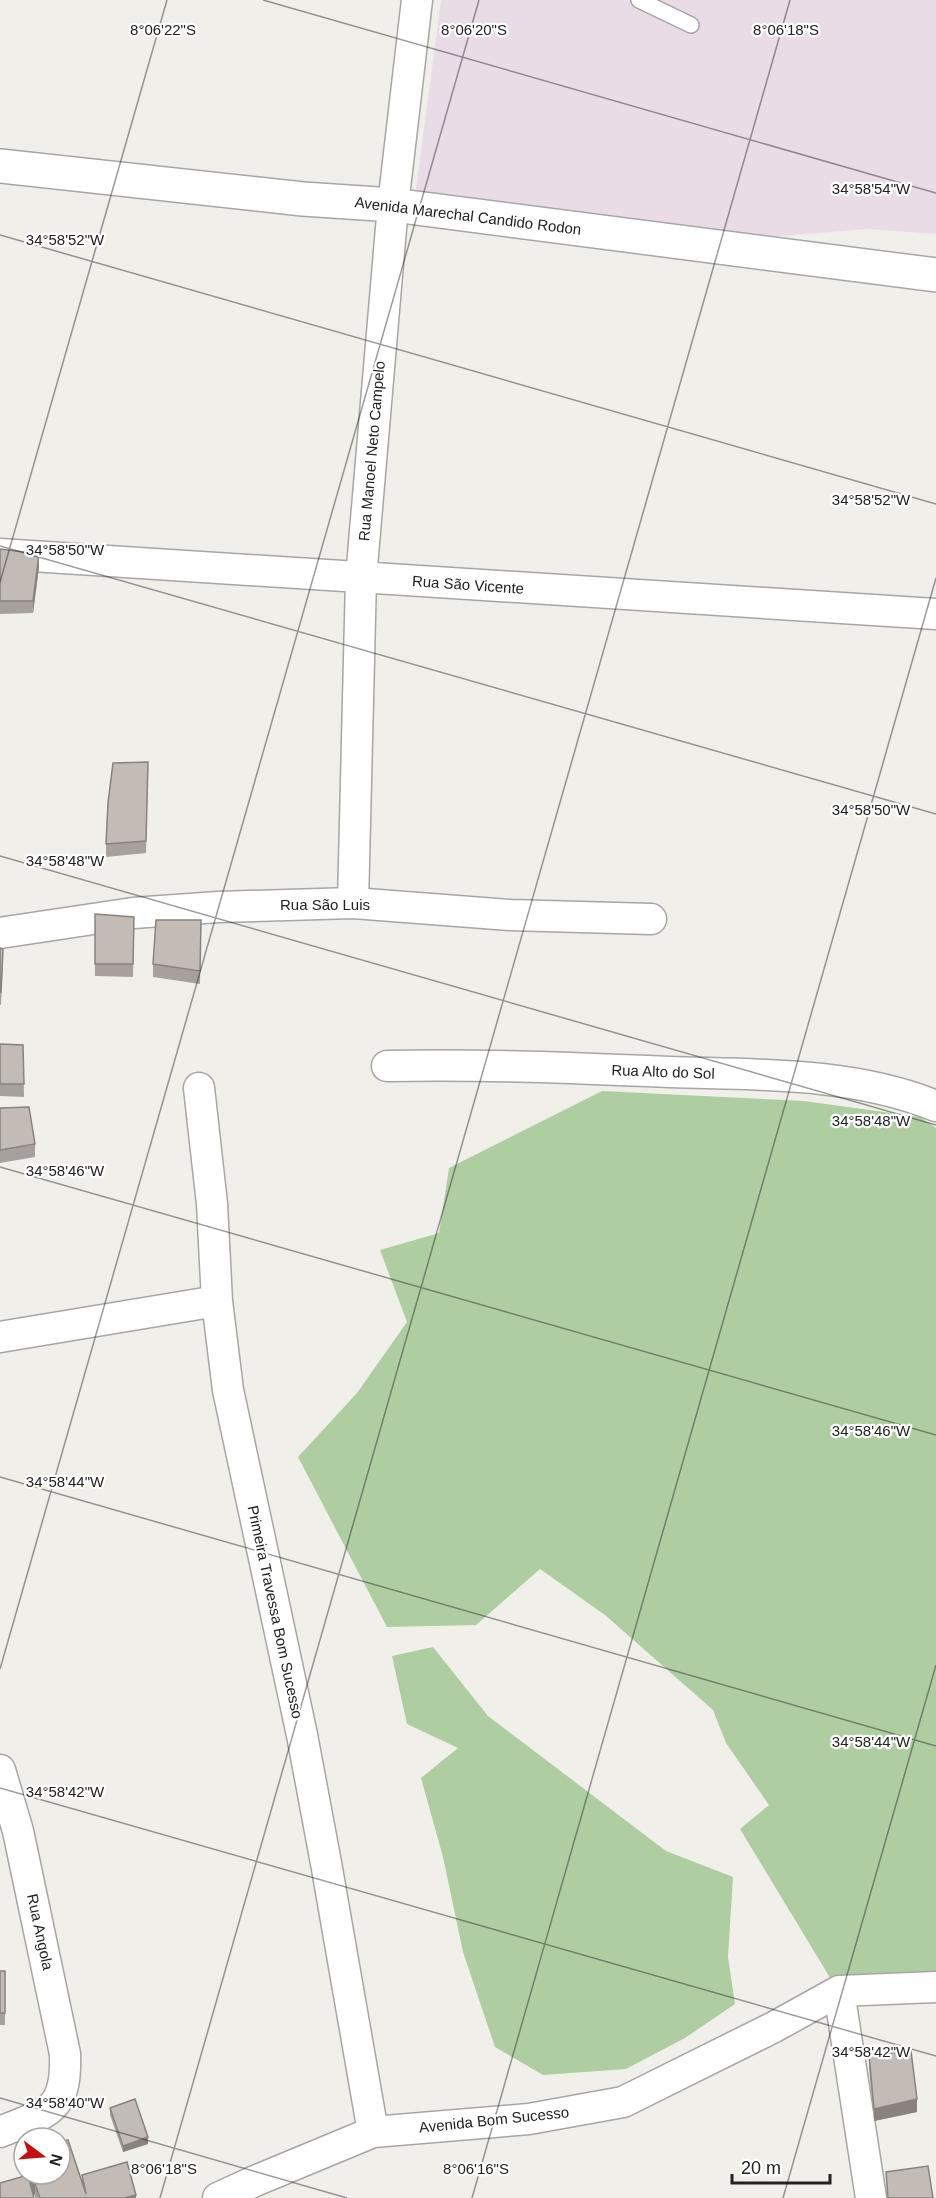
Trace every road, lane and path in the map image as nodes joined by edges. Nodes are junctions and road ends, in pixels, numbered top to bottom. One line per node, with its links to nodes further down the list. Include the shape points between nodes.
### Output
1 (417, 0): 5 (street, Rua Manoel Neto Campelo)
2 (639, 0): 3 (lane)
3 (691, 25)
4 (0, 166): 5 (street, Avenida Marechal Candido Rodon)
5 (393, 205): 6 (street, Avenida Marechal Candido Rodon); 8 (street, Rua Manoel Neto Campelo)
6 (936, 275)
7 (0, 554): 8 (street, Rua São Vicente)
8 (361, 578): 9 (street, Rua São Vicente); 10 (street, Rua Manoel Neto Campelo)
9 (936, 614)
10 (353, 903): 11 (street, Rua São Luis, via 510,915); 12 (street, Rua São Luis, via 133,914)
11 (651, 919)
12 (0, 933)
13 (387, 1066): 15 (street, Rua Alto do Sol, via 464,1064 776,1076 886,1089)
14 (200, 1088): 16 (street, Primeira Travessa Bom Sucesso)
15 (936, 1107)
16 (218, 1301): 17 (street); 22 (street, Primeira Travessa Bom Sucesso, via 228,1390 302,1735)
17 (0, 1337)
18 (0, 1770): 21 (street, Rua Angola, via 18,1831 64,2045 66,2078 62,2095 51,2107)
19 (936, 1987): 20 (street, Avenida Bom Sucesso)
20 (839, 1991): 22 (street, Avenida Bom Sucesso, via 623,2102 529,2119); 24 (street)
21 (0, 2132)
22 (374, 2132): 23 (street, Avenida Bom Sucesso)
23 (218, 2198)
24 (872, 2198)

